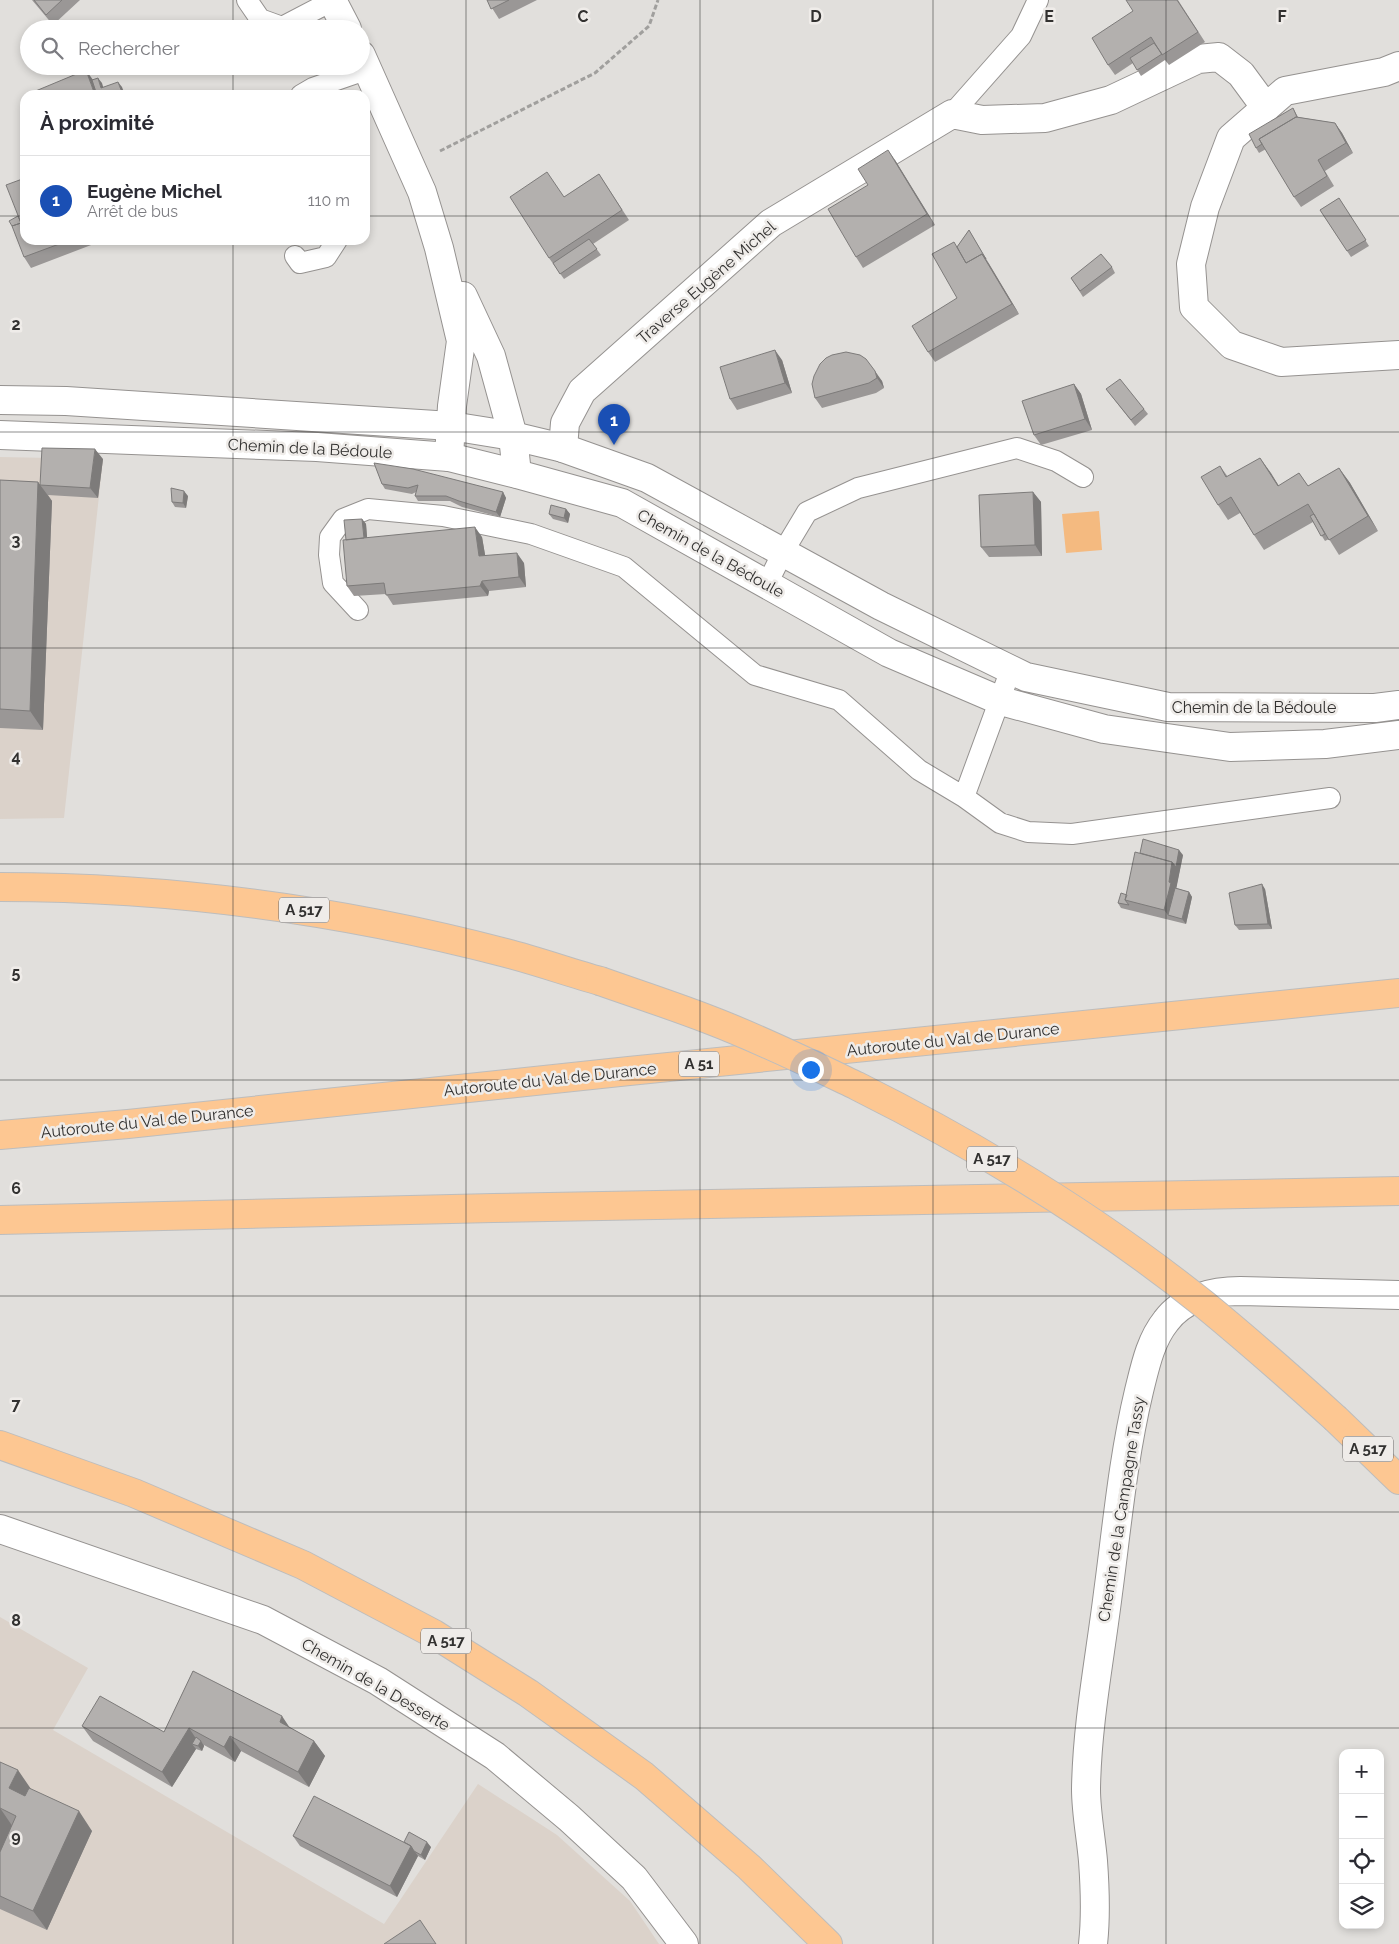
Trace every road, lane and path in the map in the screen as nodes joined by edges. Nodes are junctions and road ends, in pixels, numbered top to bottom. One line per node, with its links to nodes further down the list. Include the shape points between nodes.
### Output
1 (247, 0): 5 (lane)
2 (658, 0): 14 (path, via 648,26 595,73)
3 (1038, 0): 13 (lane, via 1021,36)
4 (332, 1): 6 (lane); 7 (street)
5 (263, 20)
6 (295, 20)
7 (342, 20)
8 (1399, 66): 12 (street, via 1384,72 1285,91)
9 (370, 73): 14 (street)
10 (339, 75): 11 (lane)
11 (310, 90)
12 (1266, 108): 13 (street, via 1241,74 1219,57 1198,60 1111,100 1045,118 982,120); 18 (street, via 1231,138 1205,207 1191,264 1194,307 1232,345 1281,362)
13 (952, 114): 23 (street, Traverse Eugène Michel, via 771,223 582,391 565,423)
14 (411, 166): 16 (street)
15 (334, 245): 17 (lane, via 326,257 300,263)
16 (439, 248): 20 (street, via 461,341); 22 (street, via 491,356)
17 (295, 256)
18 (1399, 355)
19 (0, 400): 20 (street, Chemin de la Bédoule, via 66,401)
20 (451, 426): 22 (street, Chemin de la Bédoule); 24 (street)
21 (0, 434): 24 (street, Chemin de la Bédoule, via 317,446)
22 (513, 436): 23 (street, Chemin de la Bédoule); 25 (street)
23 (563, 448): 27 (street, Chemin de la Bédoule, via 647,478)
24 (449, 457): 25 (street, Chemin de la Bédoule)
25 (517, 474): 28 (street, Chemin de la Bédoule, via 622,503)
26 (1083, 478): 27 (lane, via 1056,461 1017,448 858,488 807,512)
27 (783, 552): 28 (lane); 30 (street, Chemin de la Bédoule, via 881,606)
28 (767, 584): 31 (street, Chemin de la Bédoule, via 889,653)
29 (358, 610): 34 (lane, via 333,583 330,537 343,519 368,509 444,516 531,534 624,567 755,675 839,700 919,770)
30 (1011, 669): 31 (lane); 32 (street, Chemin de la Bédoule, via 1026,677 1168,707 1375,708)
31 (1001, 701): 33 (street, Chemin de la Bédoule, via 1104,729 1230,747 1325,744); 34 (lane)
32 (1399, 705)
33 (1399, 735)
34 (964, 796): 35 (lane, via 1000,823 1028,832 1072,834)
35 (1330, 798)
36 (0, 887): 43 (highway, A 517, bridge, via 192,897 284,907 367,922 497,951 600,981 712,1021 811,1064 902,1109 1069,1207 1204,1304 1269,1358)
37 (1399, 993): 38 (highway, Autoroute du Val de Durance / A 51)
38 (0, 1135)
39 (1399, 1191): 40 (highway)
40 (0, 1220)
41 (1399, 1295): 47 (street, Chemin de la Campagne Tassy, via 1215,1293 1188,1302 1176,1310 1155,1339 1146,1363 1129,1443 1092,1707 1086,1790 1093,1862)
42 (0, 1445): 46 (highway, A 517, via 134,1493 303,1565 434,1634 528,1693 644,1776 749,1867)
43 (1399, 1480)
44 (0, 1530): 45 (street, Chemin de la Desserte, via 263,1620 378,1681 495,1756 569,1818 634,1878)
45 (684, 1944)
46 (828, 1944)
47 (1093, 1944)

